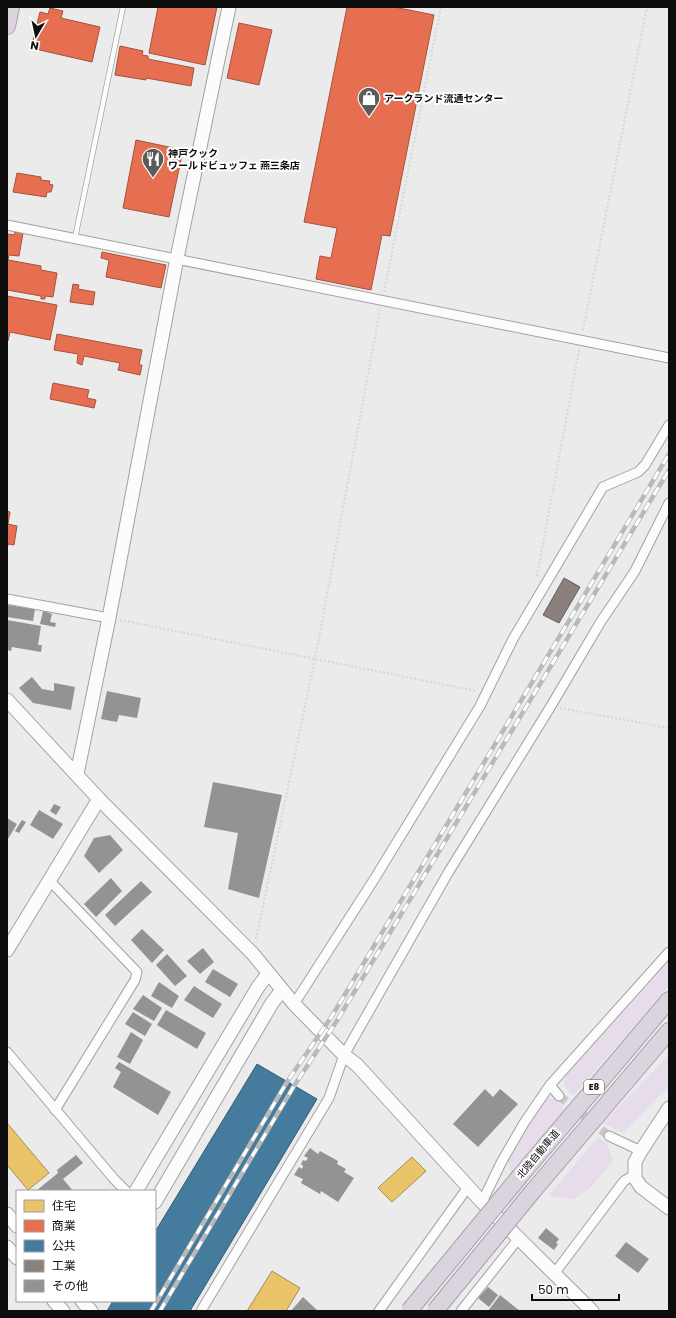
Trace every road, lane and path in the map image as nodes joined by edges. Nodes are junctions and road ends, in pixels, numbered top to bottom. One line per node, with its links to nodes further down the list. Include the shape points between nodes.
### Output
1 (12, 7): 6 (highway)
2 (123, 7): 8 (lane)
3 (228, 7): 9 (street)
4 (441, 7): 10 (path)
5 (647, 7): 11 (path)
6 (7, 26)
7 (7, 225): 8 (street)
8 (75, 238): 9 (street)
9 (177, 258): 10 (street); 17 (street)
10 (382, 300): 11 (street); 18 (path)
11 (581, 340): 12 (street); 15 (path)
12 (669, 358)
13 (669, 425): 19 (street, via 638,472 603,487 513,640)
14 (669, 503): 21 (street, via 635,570)
15 (537, 578)
16 (7, 599): 17 (street)
17 (109, 618): 18 (path); 23 (street)
18 (315, 659): 19 (path); 28 (path)
19 (487, 694): 32 (street)
20 (7, 702): 23 (street)
21 (551, 706): 22 (path); 35 (street, via 448,873)
22 (669, 728)
23 (77, 774): 24 (street)
24 (99, 799): 25 (street); 28 (street)
25 (50, 881): 26 (street); 39 (street, via 137,972 135,980)
26 (7, 950)
27 (669, 952): 36 (street)
28 (253, 954): 29 (street)
29 (268, 974): 30 (street); 45 (street)
30 (282, 990): 32 (street); 46 (street)
31 (669, 1000): 60 (highway, 北陸自動車道 / E8, bridge)
32 (294, 1004): 35 (street)
33 (669, 1032): 61 (highway, 北陸自動車道 / E8, bridge, via 533,1191)
34 (7, 1052): 39 (street)
35 (344, 1055): 43 (street, via 357,1065); 58 (street, via 329,1098)
36 (550, 1084): 37 (street); 47 (street, via 502,1161)
37 (558, 1096)
38 (669, 1108): 41 (street)
39 (56, 1110): 44 (street)
40 (609, 1136): 41 (street)
41 (641, 1151): 42 (street, via 635,1162)
42 (635, 1175): 48 (street, via 641,1187); 54 (street, via 624,1182)
43 (468, 1187): 47 (street); 59 (street)
44 (125, 1190)
45 (137, 1190)
46 (156, 1200)
47 (482, 1202): 51 (street)
48 (669, 1208)
49 (7, 1214): 50 (street)
50 (16, 1225)
51 (519, 1238): 54 (street); 62 (street)
52 (7, 1247): 53 (street)
53 (16, 1257)
54 (554, 1274): 63 (street)
55 (55, 1302): 57 (street)
56 (69, 1302): 57 (street)
57 (63, 1311)
58 (201, 1311)
59 (379, 1311)
60 (409, 1311)
61 (435, 1311)
62 (461, 1311)
63 (592, 1311)

